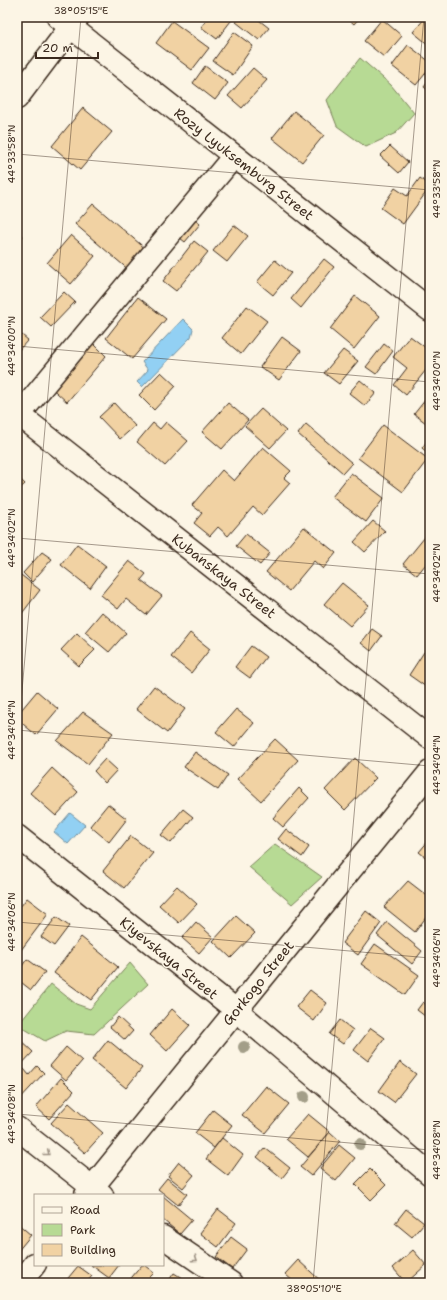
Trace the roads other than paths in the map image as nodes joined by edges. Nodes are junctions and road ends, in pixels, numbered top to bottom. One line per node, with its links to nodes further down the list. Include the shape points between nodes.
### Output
1 (69, 20): 2 (street); 3 (street, Rozy Lyuksemburg Street)
2 (17, 98)
3 (234, 156): 4 (street, Rozy Lyuksemburg Street); 5 (street)
4 (430, 310)
5 (18, 414): 6 (street, Kubanskaya Street)
6 (430, 738)
7 (430, 772): 9 (street, Gorkogo Street)
8 (17, 836): 9 (street, Kiyevskaya Street)
9 (236, 1010): 11 (street, Kiyevskaya Street); 12 (street, Gorkogo Street)
10 (17, 1128): 12 (street, one-way to 12)
11 (430, 1174)
12 (93, 1193)
13 (164, 1238): 16 (street, one-way to 16)
14 (34, 1265): 15 (street)
15 (20, 1283)
16 (231, 1283)

